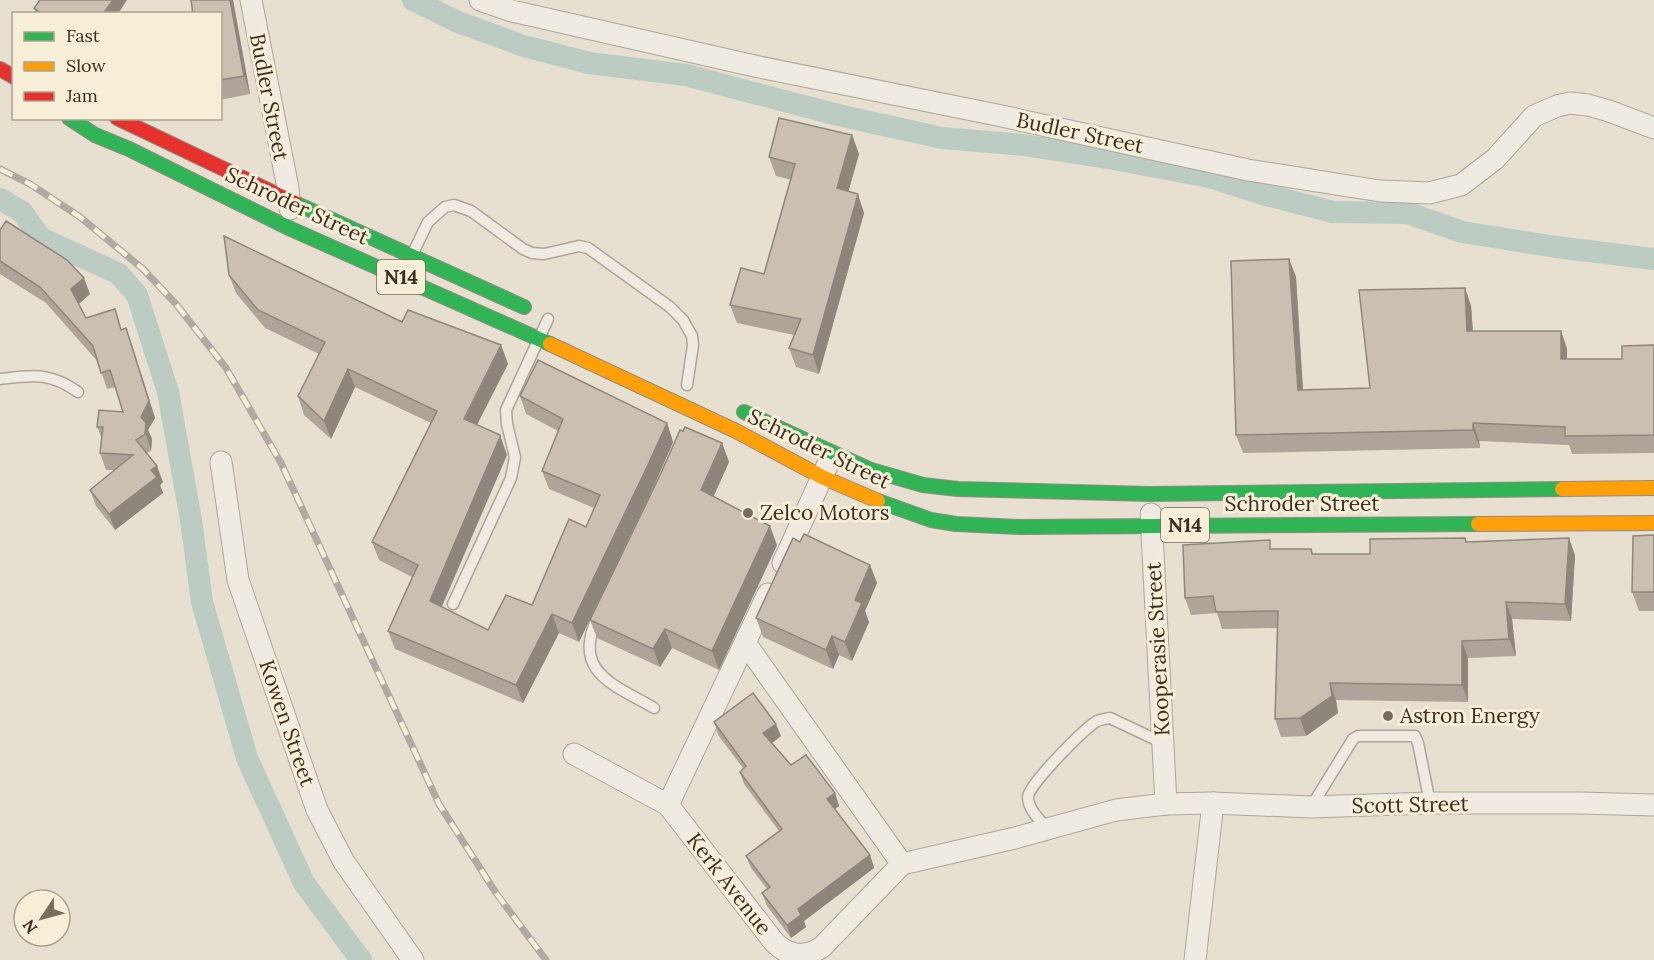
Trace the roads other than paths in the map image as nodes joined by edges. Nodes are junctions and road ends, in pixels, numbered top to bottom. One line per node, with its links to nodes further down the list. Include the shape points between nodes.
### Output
1 (251, 0): 6 (street, Budler Street)
2 (480, 0): 5 (street, Budler Street, via 512,11 759,67 1248,170 1380,191 1429,194 1461,185 1495,159 1534,116 1570,103 1609,111)
3 (72, 120): 7 (highway, Schroder Street / N14, via 95,135)
4 (121, 120): 6 (highway, Schroder Street / N14)
5 (1654, 128)
6 (289, 201): 7 (street, Budler Street); 8 (highway, Schroder Street / N14)
7 (291, 229): 10 (highway, Schroder Street / N14)
8 (412, 256): 9 (highway, Schroder Street / N14); 12 (lane, via 428,222 445,207 454,205 471,211 532,253 588,248 683,320 693,345)
9 (553, 322): 10 (lane)
10 (539, 339): 17 (highway, Schroder Street / N14, via 692,417 771,449); 22 (lane, via 506,410 515,457 511,478)
11 (0, 379): 13 (lane, via 44,376 56,378)
12 (686, 385)
13 (78, 392)
14 (728, 404): 15 (highway, Schroder Street / N14)
15 (833, 454): 17 (street); 19 (highway, Schroder Street / N14, via 923,485)
16 (221, 462): 36 (street, Kowen Street, via 238,580 317,810 344,862)
17 (822, 477): 21 (highway, Schroder Street / N14, via 911,514 956,524); 24 (street)
18 (1654, 488): 19 (highway, Schroder Street / N14)
19 (1150, 494): 21 (street, Kooperasie Street)
20 (1654, 523): 21 (highway, Schroder Street / N14)
21 (1151, 525): 26 (street, Kooperasie Street)
22 (453, 604)
23 (604, 605): 25 (lane, via 589,637 594,666 614,685)
24 (746, 644): 31 (street); 35 (street)
25 (654, 708)
26 (1162, 743): 30 (street, Kooperasie Street); 34 (lane, via 1110,718 1095,722 1030,789 1029,802)
27 (574, 754): 31 (street, Kerk Avenue)
28 (1213, 803): 30 (street, Scott Street); 33 (street, Scott Street); 37 (street)
29 (1430, 803): 32 (street, Scott Street); 33 (street, Scott Street); 33 (lane, via 1415,736 1358,736)
30 (1166, 804): 34 (street, via 1116,810)
31 (668, 805): 35 (street, Kerk Avenue, via 774,942 788,953 806,954 822,947)
32 (1654, 805)
33 (1311, 807)
34 (1048, 828): 35 (street)
35 (902, 864)
36 (413, 960)
37 (1195, 960)

